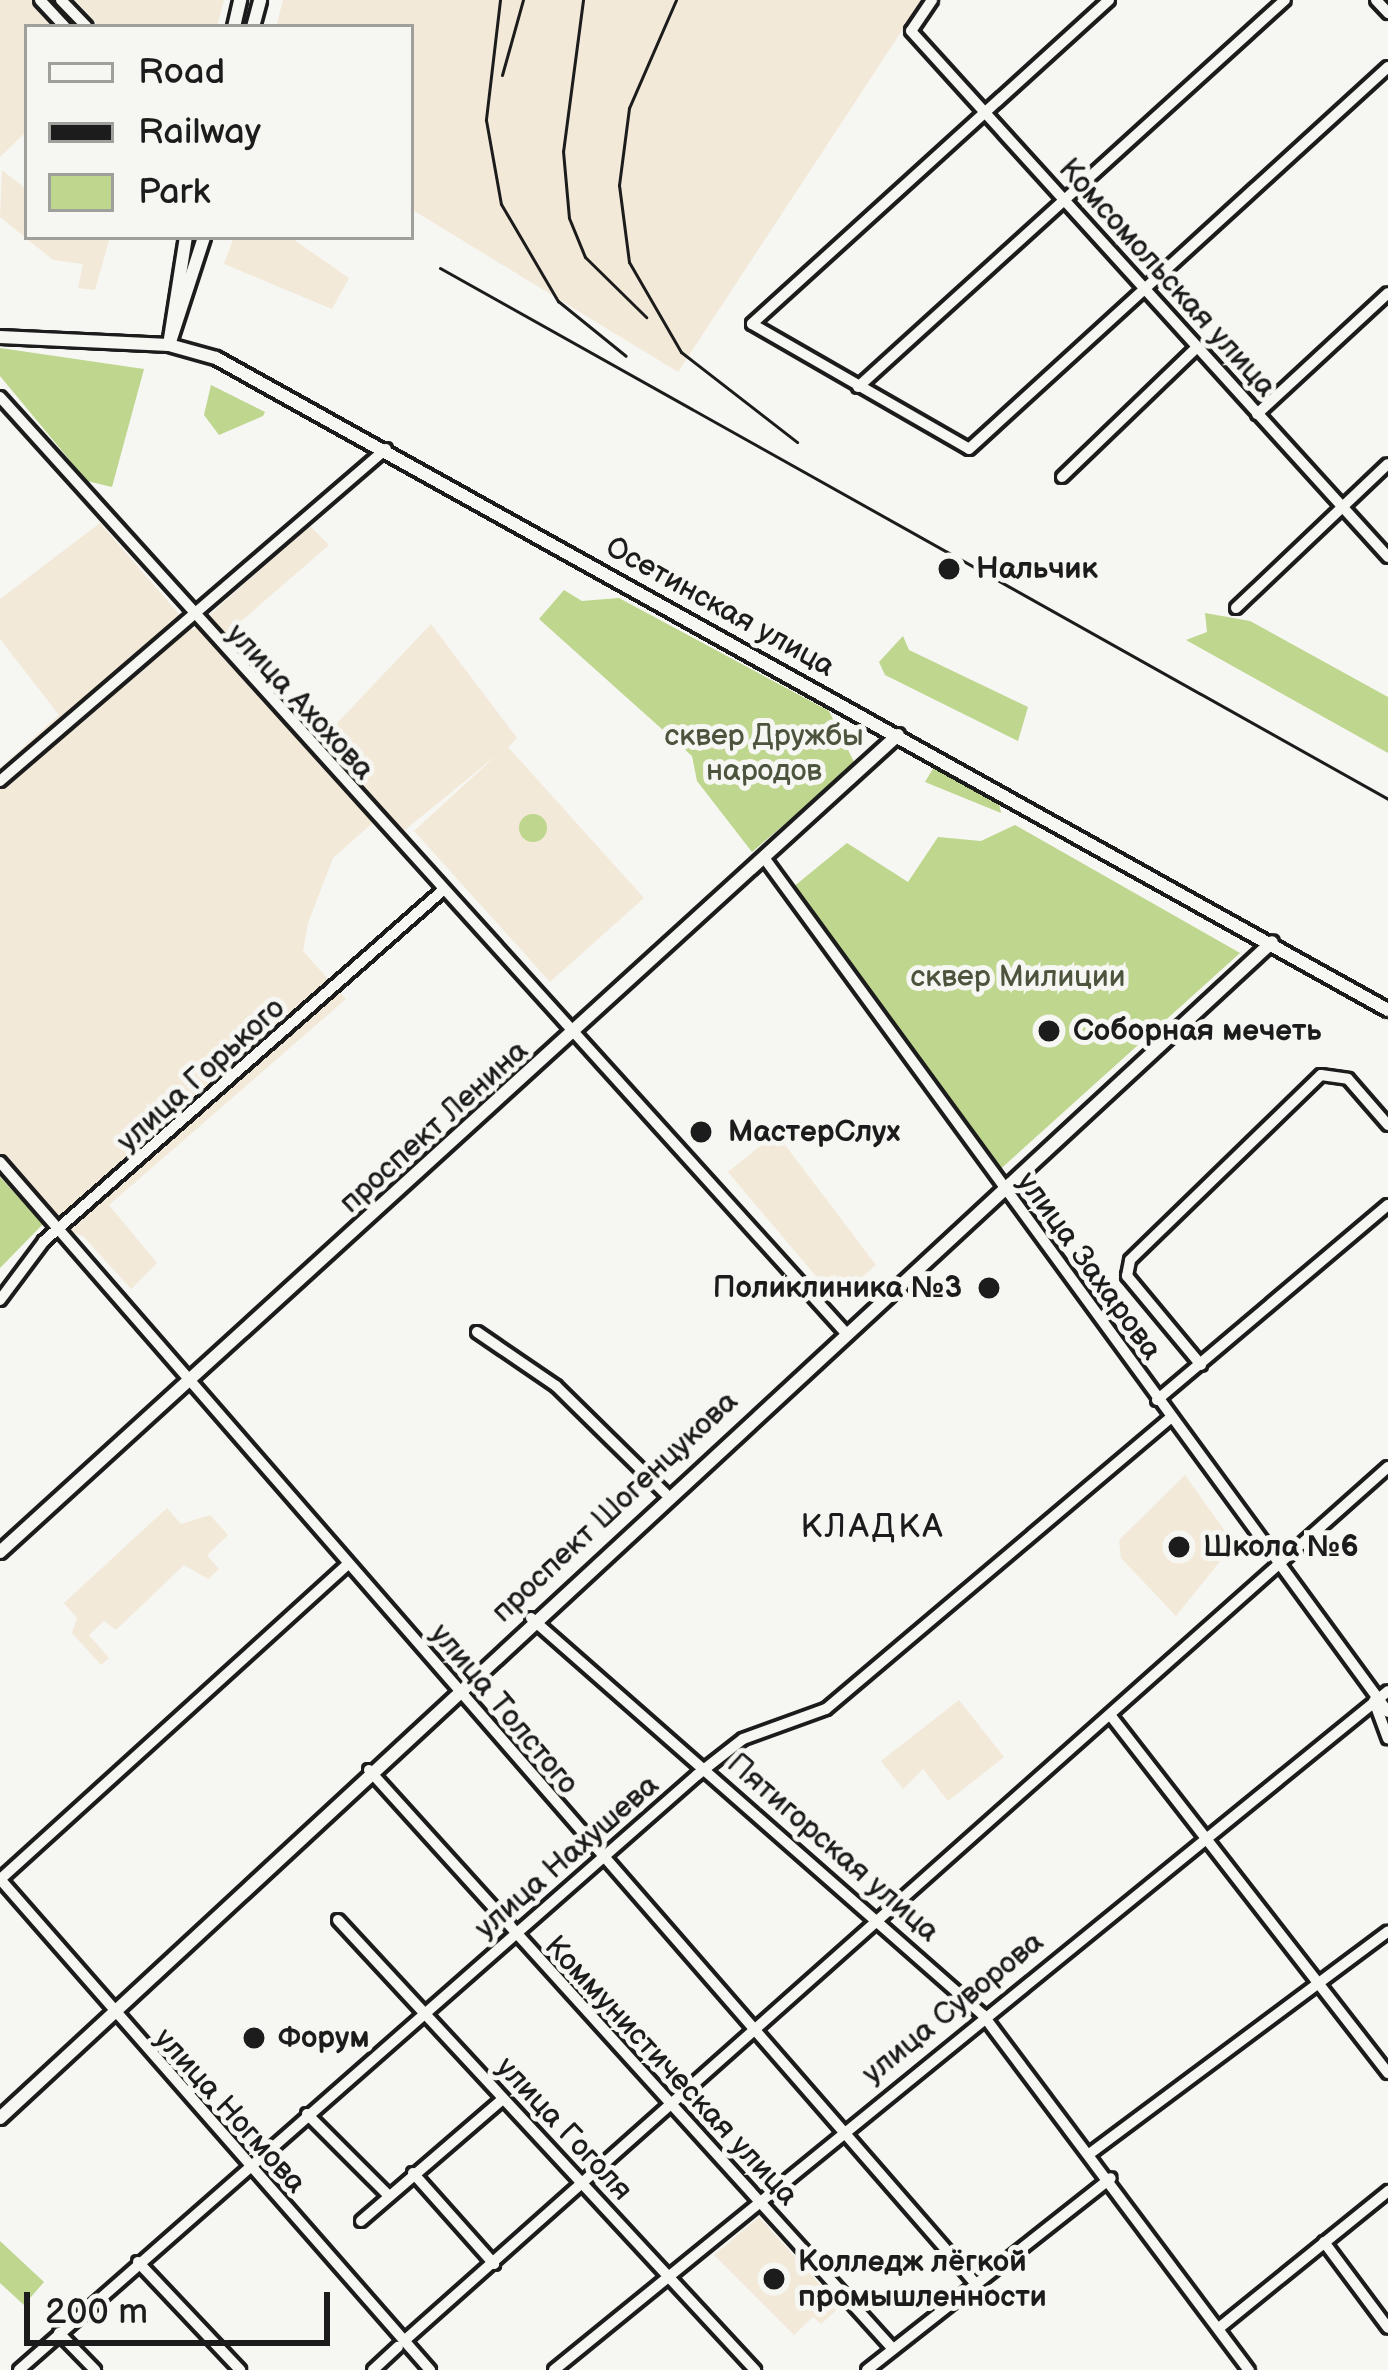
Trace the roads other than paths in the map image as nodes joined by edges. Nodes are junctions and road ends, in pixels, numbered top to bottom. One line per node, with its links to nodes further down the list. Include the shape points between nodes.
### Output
1 (40, 0): 8 (street)
2 (61, 0): 9 (street)
3 (932, 0): 11 (street, Комсомольская улица, via 911,31)
4 (1109, 0): 11 (street)
5 (1285, 0): 12 (street)
6 (1376, 0): 7 (street)
7 (1388, 13)
8 (62, 24)
9 (84, 24)
10 (1388, 67): 15 (street)
11 (986, 114): 12 (street, Комсомольская улица); 20 (street, via 752,324)
12 (1063, 200): 15 (street, Комсомольская улица); 20 (street)
13 (185, 240): 18 (main road)
14 (203, 240): 18 (main road)
15 (1143, 289): 19 (street, Комсомольская улица); 20 (street, via 969,449)
16 (1388, 293): 22 (street)
17 (0, 338): 18 (main road, Осетинская улица)
18 (170, 345): 23 (main road, Осетинская улица, via 216,358)
19 (1196, 349): 22 (street, Комсомольская улица); 25 (street)
20 (857, 386)
21 (0, 397): 29 (street, улица Ахохова)
22 (1258, 414): 26 (street, Комсомольская улица)
23 (386, 449): 29 (street); 30 (main road, Осетинская улица)
24 (1388, 464): 26 (street)
25 (1062, 477)
26 (1343, 505): 27 (street, Комсомольская улица); 28 (street)
27 (1388, 557)
28 (1236, 608)
29 (188, 615): 31 (street); 33 (street, улица Ахохова)
30 (898, 735): 32 (main road, проспект Ленина); 34 (main road, Осетинская улица)
31 (0, 781)
32 (765, 860): 36 (main road, проспект Ленина); 39 (street, улица Захарова)
33 (442, 891): 36 (street, улица Ахохова); 41 (street, улица Горького)
34 (1272, 942): 35 (main road, Осетинская улица); 39 (main road, проспект Шогенцукова)
35 (1388, 1010)
36 (572, 1034): 43 (street, улица Ахохова); 46 (main road, проспект Ленина)
37 (1388, 1125): 45 (street, via 1348,1079 1322,1076 1130,1260 1127,1276)
38 (0, 1162): 41 (street, улица Толстого)
39 (1004, 1188): 43 (main road, проспект Шогенцукова); 47 (street, улица Захарова)
40 (1388, 1204): 45 (street)
41 (64, 1230): 42 (street, улица Горького); 46 (street, улица Толстого)
42 (0, 1300)
43 (844, 1330): 50 (main road, проспект Шогенцукова)
44 (477, 1332): 50 (street, via 556,1386)
45 (1201, 1365): 47 (street)
46 (192, 1378): 51 (main road, проспект Ленина); 52 (street, улица Толстого)
47 (1157, 1400): 48 (street, улица Захарова)
48 (1169, 1419): 53 (street, улица Захарова); 62 (street, улица Нахушева, via 826,1709 743,1739)
49 (1388, 1467): 53 (street)
50 (665, 1493): 54 (main road, проспект Шогенцукова)
51 (0, 1552)
52 (348, 1564): 55 (street, улица Толстого); 65 (street)
53 (1277, 1566): 57 (street, улица Захарова); 59 (street)
54 (531, 1618): 55 (main road, проспект Шогенцукова); 62 (street, Пятигорская улица)
55 (456, 1688): 61 (main road, проспект Шогенцукова); 64 (street, улица Толстого)
56 (1388, 1691): 57 (street, улица Суворова)
57 (1374, 1701): 58 (street, улица Захарова); 60 (street, улица Захарова); 63 (street, улица Суворова)
58 (1388, 1712)
59 (1111, 1716): 63 (street); 67 (street)
60 (1388, 1739)
61 (369, 1770): 69 (street, Коммунистическая улица); 71 (main road, проспект Шогенцукова)
62 (707, 1770): 64 (street, улица Нахушева); 67 (street, Пятигорская улица)
63 (1203, 1834): 70 (street); 73 (street, улица Суворова)
64 (598, 1861): 69 (street, улица Нахушева); 74 (street, улица Толстого)
65 (0, 1879): 71 (street, улица Ногмова)
66 (338, 1920): 72 (street, улица Гоголя)
67 (883, 1922): 73 (street, Пятигорская улица); 74 (street)
68 (1388, 1931): 70 (street)
69 (515, 1936): 72 (street, улица Нахушева); 77 (street, Коммунистическая улица)
70 (1317, 1982): 75 (street); 81 (street)
71 (112, 2012): 79 (main road, проспект Шогенцукова); 82 (street, улица Ногмова)
72 (424, 2015): 76 (street, улица Гоголя); 78 (street, улица Нахушева)
73 (983, 2015): 80 (street, улица Суворова); 81 (street, Пятигорская улица)
74 (758, 2038): 77 (street); 80 (street, улица Толстого)
75 (1388, 2073)
76 (503, 2099): 83 (street); 85 (street, улица Гоголя)
77 (673, 2112): 85 (street); 88 (street, Коммунистическая улица)
78 (308, 2114): 82 (street, улица Нахушева); 87 (street)
79 (0, 2118)
80 (842, 2128): 88 (street, улица Суворова); 94 (street, улица Толстого)
81 (1092, 2152): 84 (street, Пятигорская улица)
82 (245, 2166): 91 (street, улица Нахушева); 98 (street, улица Ногмова)
83 (412, 2173): 87 (street); 92 (street)
84 (1111, 2179): 94 (street); 95 (street, Пятигорская улица)
85 (585, 2186): 92 (street); 93 (street, улица Гоголя)
86 (1388, 2191): 90 (street)
87 (388, 2194): 89 (street)
88 (755, 2199): 93 (street, улица Суворова); 99 (street, Коммунистическая улица)
89 (361, 2221)
90 (1324, 2242): 95 (street); 96 (street)
91 (138, 2261): 97 (street, улица Нахушева); 102 (street)
92 (494, 2264): 98 (street)
93 (667, 2274): 105 (street, улица Суворова); 106 (street, улица Гоголя)
94 (976, 2284): 99 (street)
95 (1219, 2328): 108 (street, Пятигорская улица)
96 (1388, 2328)
97 (59, 2332): 100 (street, улица Нахушева); 101 (street)
98 (401, 2344): 103 (street); 104 (street, улица Ногмова)
99 (893, 2349): 107 (street)
100 (19, 2370)
101 (95, 2370)
102 (240, 2370)
103 (373, 2370)
104 (430, 2370)
105 (554, 2370)
106 (755, 2370)
107 (867, 2370)
108 (1249, 2370)

